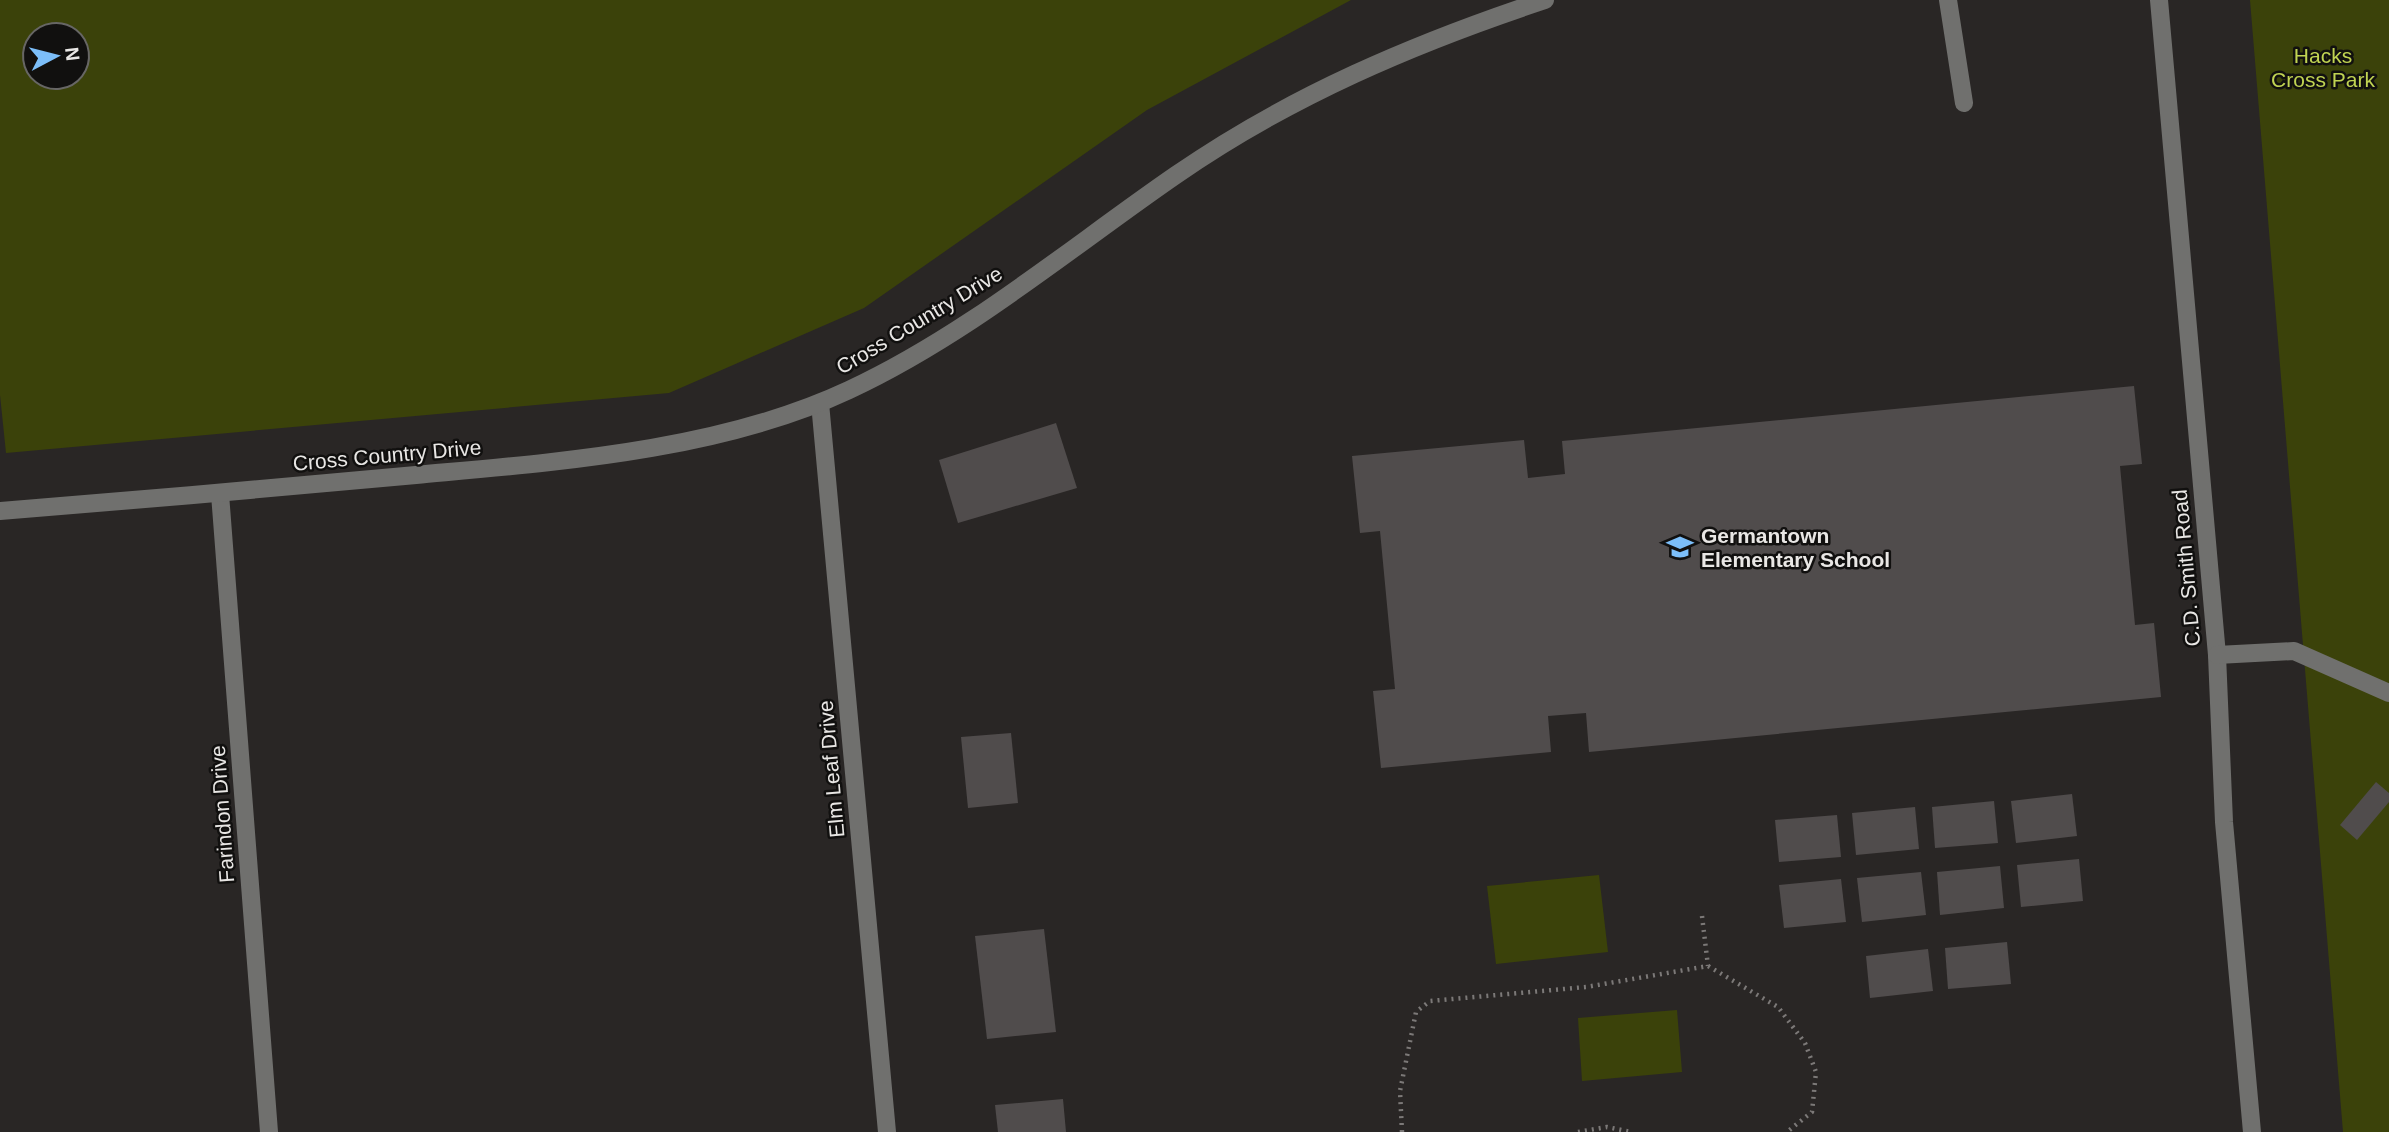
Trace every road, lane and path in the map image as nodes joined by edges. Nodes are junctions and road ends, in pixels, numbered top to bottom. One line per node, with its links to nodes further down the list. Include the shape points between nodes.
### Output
1 (1545, 0): 5 (street, Cross Country Drive, via 1382,59 1237,135 948,334 884,372)
2 (1948, 0): 4 (street)
3 (2159, 0): 8 (street, C.D. Smith Road)
4 (1964, 103)
5 (820, 402): 6 (street, Cross Country Drive, via 702,436 550,463); 13 (street, Elm Leaf Drive)
6 (220, 494): 7 (street, Cross Country Drive); 12 (street, Farindon Drive)
7 (0, 512)
8 (2217, 655): 9 (street, via 2294,651); 18 (street, C.D. Smith Road, via 2224,822)
9 (2389, 693)
10 (1702, 916): 11 (path)
11 (1708, 966): 14 (path, via 1586,987 1430,1001 1416,1012 1400,1091); 17 (path, via 1778,1007 1805,1043 1816,1072 1812,1112)
12 (269, 1132)
13 (887, 1132)
14 (1402, 1132)
15 (1578, 1132): 16 (path, via 1607,1127)
16 (1631, 1132)
17 (1787, 1132)
18 (2252, 1132)

